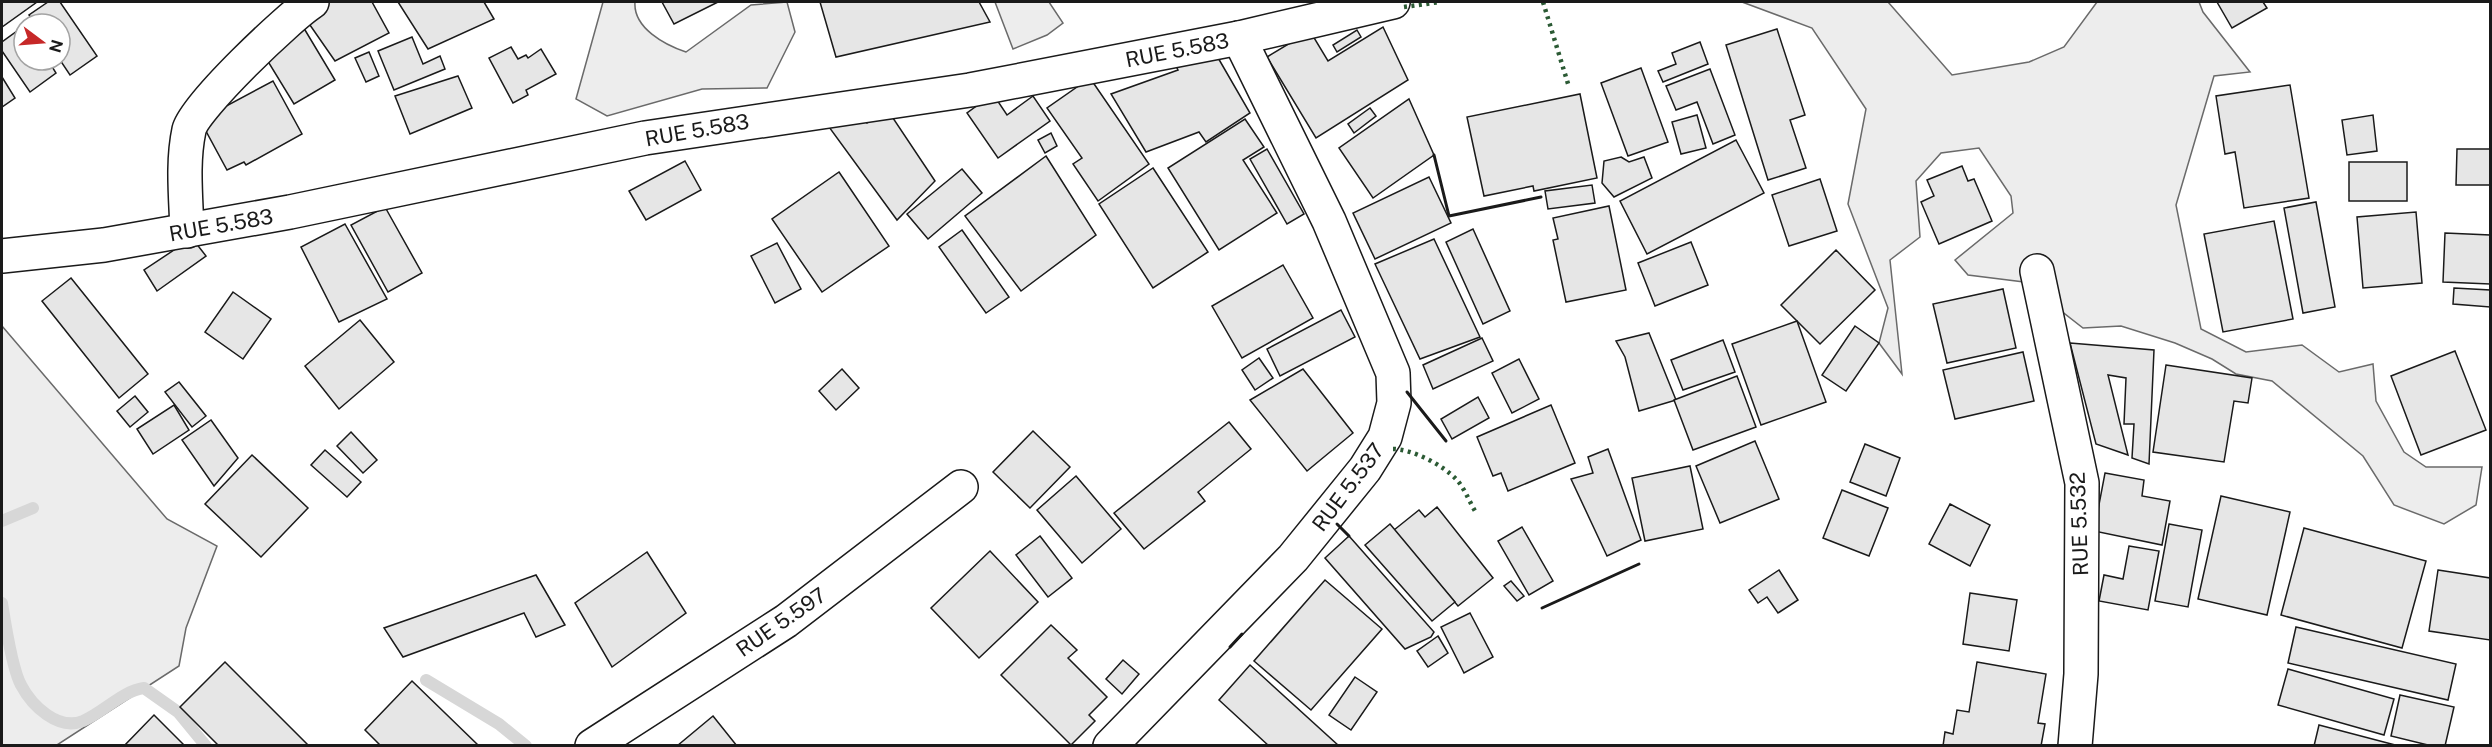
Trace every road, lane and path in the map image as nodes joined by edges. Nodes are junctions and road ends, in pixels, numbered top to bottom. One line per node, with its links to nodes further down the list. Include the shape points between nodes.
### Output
1 (312, 2): 4 (street, via 283,25 212,98 190,128 186,158)
2 (1393, 2): 3 (street, RUE 5.583)
3 (1239, 38): 4 (street, RUE 5.583, via 970,90 645,138); 9 (street, RUE 5.537, via 1329,221 1393,374 1394,403 1385,437 1365,469 1293,558)
4 (187, 231): 5 (street, RUE 5.583, via 104,246)
5 (2, 256)
6 (2037, 271): 10 (street, RUE 5.532, via 2082,483 2081,674)
7 (961, 487): 8 (street, RUE 5.597, via 786,621)
8 (592, 746)
9 (1110, 746)
10 (2075, 746)

